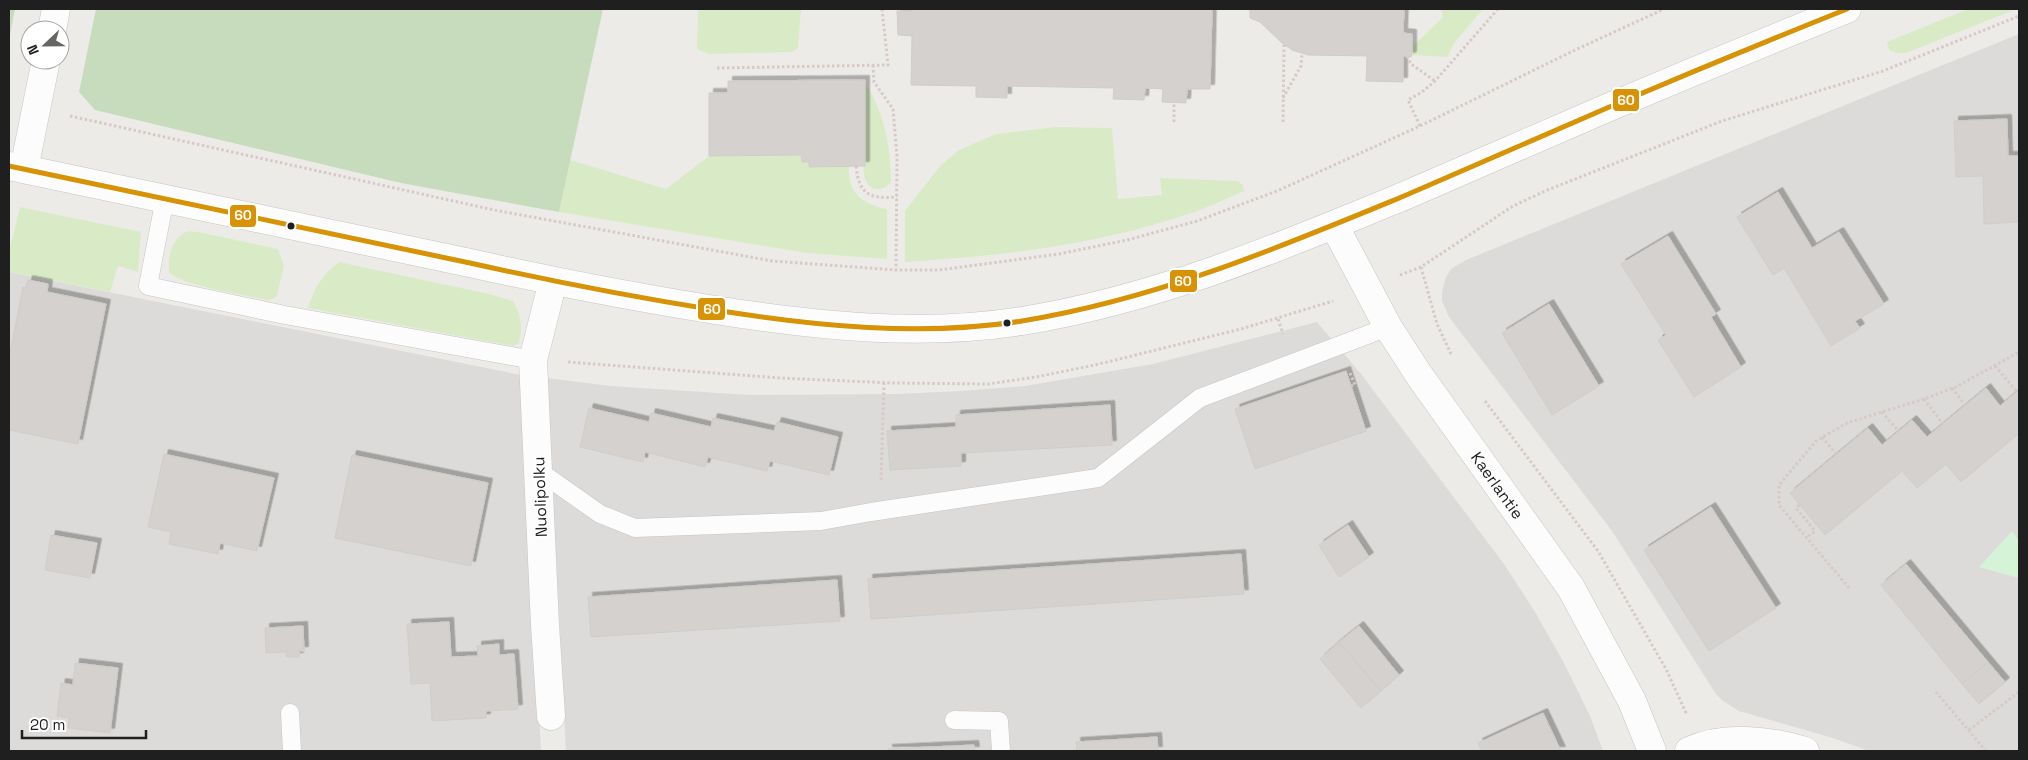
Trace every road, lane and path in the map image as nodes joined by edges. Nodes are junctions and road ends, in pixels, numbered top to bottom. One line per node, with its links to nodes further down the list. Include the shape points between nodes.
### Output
1 (882, 9): 9 (path, via 888,65)
2 (1498, 9): 12 (path)
3 (1664, 9): 18 (path)
4 (1847, 9): 23 (street)
5 (2019, 16): 29 (path, via 1883,71 1722,121 1513,206 1422,267 1437,324)
6 (1284, 44): 13 (path)
7 (1302, 54): 13 (path, via 1302,66)
8 (1407, 56): 12 (path, via 1411,64)
9 (873, 65): 10 (path); 22 (path, via 874,82 893,109)
10 (717, 68)
11 (43, 70): 20 (street)
12 (1435, 81): 18 (path, via 1408,100)
13 (1283, 99): 17 (path)
14 (1174, 102): 16 (path)
15 (71, 116): 24 (path, via 494,210 772,261)
16 (1174, 122)
17 (1283, 122)
18 (1420, 126): 24 (path, via 1278,192 1197,221 1059,254 939,270)
19 (856, 166): 22 (path, via 857,181 864,191 879,197)
20 (16, 168): 21 (street)
21 (165, 198): 25 (street); 28 (lane, via 148,286 284,315)
22 (897, 198): 24 (path)
23 (1334, 225): 25 (street, via 1239,262 1117,302 1017,322 956,328 809,324 680,305); 26 (street, Kaerlantie)
24 (896, 270)
25 (553, 281): 28 (street, Nuolipolku)
26 (1388, 327): 46 (lane, via 1200,398 1098,478); 58 (street, Kaerlantie, via 1466,444 1571,588 1632,701)
27 (2019, 352): 30 (path)
28 (533, 360): 44 (street, Nuolipolku)
29 (1456, 362)
30 (1995, 366): 34 (path); 35 (path)
31 (1348, 367): 33 (path, via 1355,385)
32 (884, 382): 46 (path)
33 (1351, 386)
34 (1952, 388): 37 (path); 38 (path)
35 (2017, 392)
36 (1480, 394): 51 (path, via 1598,551 1666,669)
37 (1924, 400): 39 (path); 40 (path)
38 (1965, 405)
39 (1882, 412): 41 (path); 42 (path, via 1847,423)
40 (1943, 424)
41 (1899, 432)
42 (1822, 437): 43 (path); 47 (path, via 1779,485 1779,505)
43 (1836, 454)
44 (539, 472): 46 (lane, via 600,514 635,528 821,521); 53 (street, Nuolipolku)
45 (1799, 505): 47 (path, via 1796,508 1815,531)
46 (879, 510)
47 (1806, 538): 48 (path)
48 (1849, 588)
49 (1936, 692): 55 (path)
50 (2019, 692): 55 (path)
51 (1684, 708)
52 (290, 713): 56 (lane)
53 (551, 716)
54 (954, 720): 57 (lane, via 999,721)
55 (1969, 730): 61 (path)
56 (292, 751)
57 (1001, 751)
58 (1652, 751)
59 (1689, 751): 60 (street, via 1736,740 1786,745)
60 (1805, 751)
61 (1986, 751)

